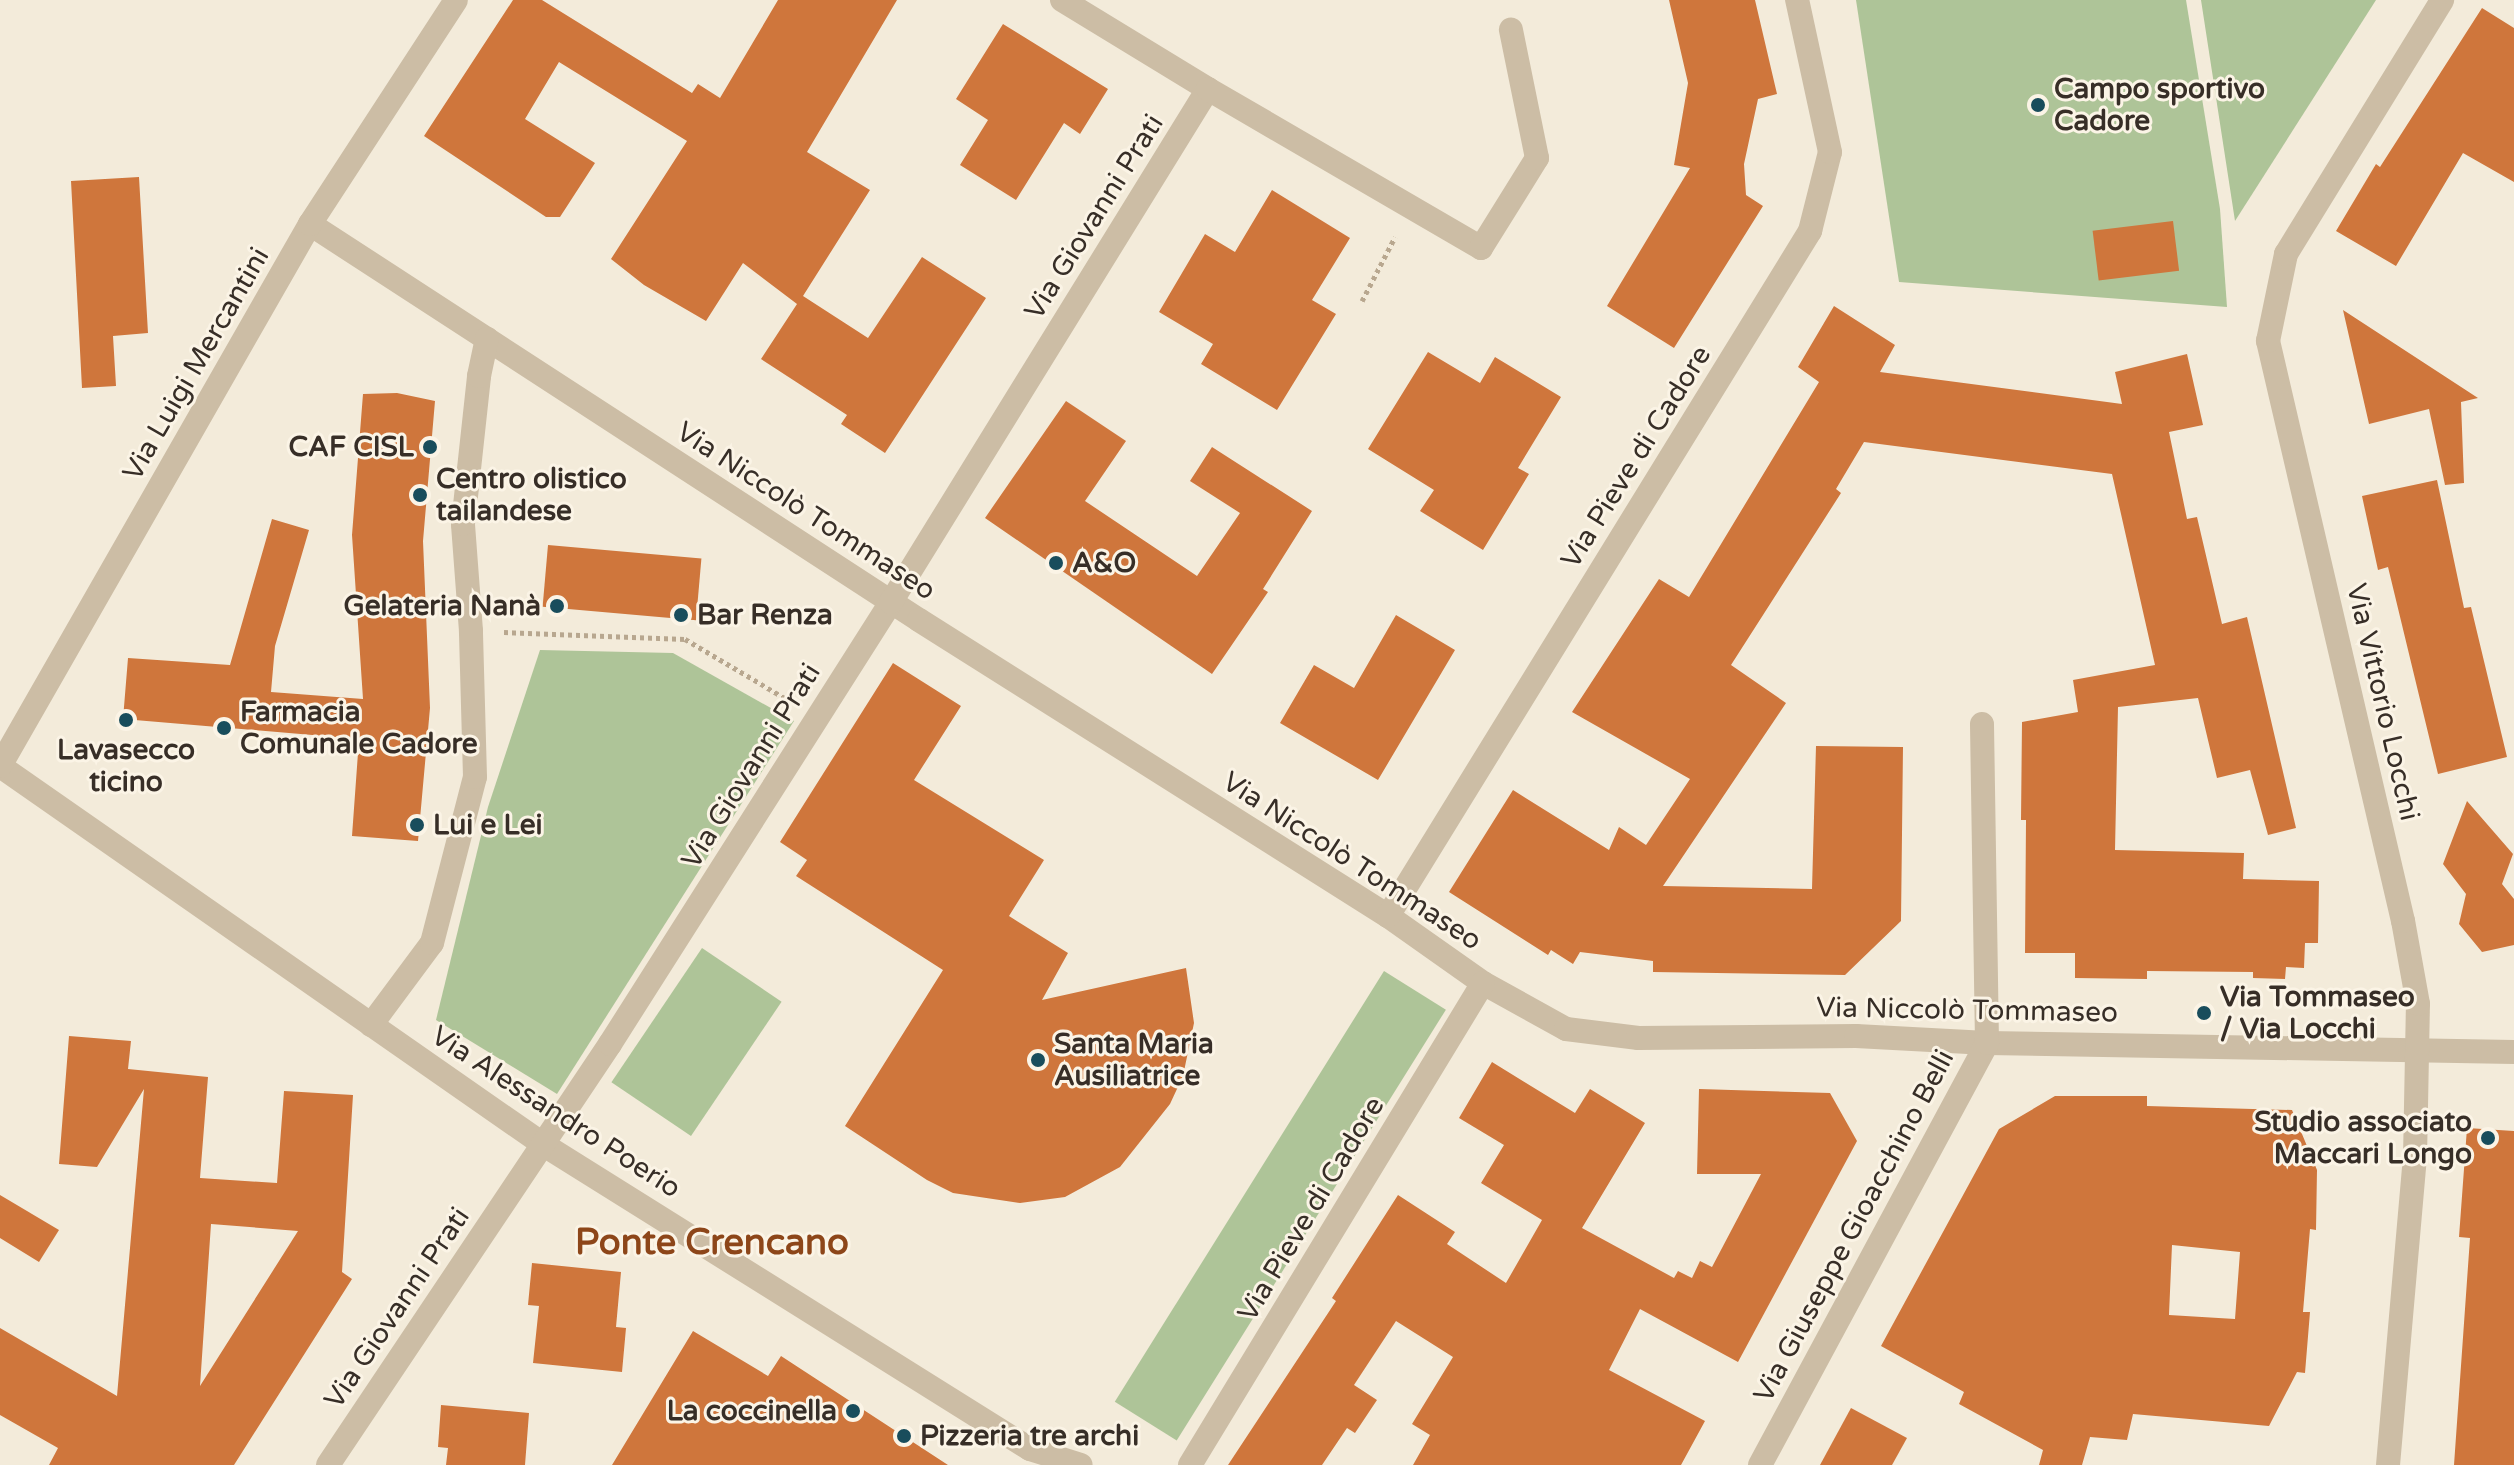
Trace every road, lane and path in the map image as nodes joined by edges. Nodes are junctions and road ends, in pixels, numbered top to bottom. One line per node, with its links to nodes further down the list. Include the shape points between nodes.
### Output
1 (456, 0): 8 (street, Via Luigi Mercantini)
2 (1062, 0): 6 (street)
3 (1797, 0): 16 (street, Via Pieve di Cadore, via 1830,152 1810,231)
4 (2442, 0): 20 (street, Via Vittorio Locchi, via 2286,254 2268,341 2403,921 2418,1004)
5 (1511, 30): 7 (street, via 1537,158 1481,248)
6 (1208, 89): 7 (street); 11 (street, Via Giovanni Prati)
7 (1410, 208): 9 (path)
8 (310, 224): 10 (street, Via Niccolò Tommaseo); 15 (street, Via Luigi Mercantini)
9 (1362, 301)
10 (487, 339): 11 (street, Via Niccolò Tommaseo); 12 (street, via 463,524)
11 (891, 602): 13 (street, Via Giovanni Prati); 16 (street, Via Niccolò Tommaseo)
12 (471, 631): 13 (path, via 685,639); 18 (street, via 472,793 432,943)
13 (818, 717): 22 (street, Via Giovanni Prati)
14 (1982, 724): 19 (street, Via Giuseppe Gioacchino Belli)
15 (0, 766): 18 (street, Via Alessandro Poerio)
16 (1388, 916): 17 (street, Via Niccolò Tommaseo)
17 (1483, 983): 19 (street, Via Niccolò Tommaseo, via 1566,1029 1638,1038 1856,1036); 26 (street, Via Pieve di Cadore)
18 (371, 1025): 22 (street, Via Alessandro Poerio)
19 (1987, 1043): 20 (street, Via Niccolò Tommaseo); 27 (street, Via Giuseppe Gioacchino Belli)
20 (2419, 1048): 21 (street, Via Niccolò Tommaseo); 28 (street, Via Vittorio Locchi, via 2415,1158)
21 (2514, 1052)
22 (544, 1145): 23 (street, Via Alessandro Poerio); 24 (street, Via Giovanni Prati)
23 (1026, 1457): 25 (street, Via Alessandro Poerio)
24 (328, 1465)
25 (1081, 1465)
26 (1190, 1465)
27 (1760, 1465)
28 (2388, 1465)

